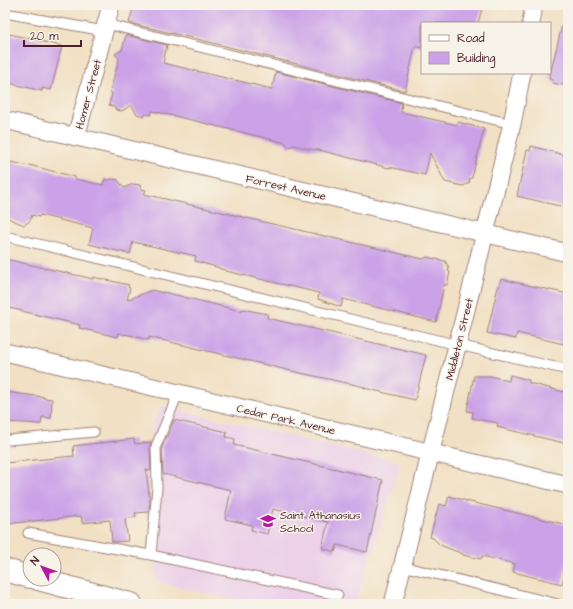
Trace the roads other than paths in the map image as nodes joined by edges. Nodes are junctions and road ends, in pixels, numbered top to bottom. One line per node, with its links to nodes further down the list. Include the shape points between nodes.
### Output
1 (111, 5): 5 (street, Homer Street)
2 (534, 5): 4 (street)
3 (5, 13): 5 (lane)
4 (531, 22)
5 (105, 28): 8 (lane); 9 (street, Homer Street)
6 (522, 74): 8 (street, Middleton Street)
7 (5, 120): 9 (street, Forrest Avenue)
8 (512, 124): 10 (street, Middleton Street)
9 (76, 137): 10 (street, Forrest Avenue)
10 (485, 234): 12 (street, Forrest Avenue); 13 (street, Middleton Street)
11 (5, 236): 13 (lane)
12 (568, 253)
13 (458, 345): 15 (lane); 19 (street, Middleton Street)
14 (5, 352): 16 (street, Cedar Park Avenue)
15 (568, 370)
16 (178, 394): 19 (street, Cedar Park Avenue); 22 (lane, via 156,446 157,488)
17 (94, 432): 18 (lane)
18 (9, 440)
19 (430, 452): 20 (street, Cedar Park Avenue); 23 (street, Middleton Street)
20 (568, 485)
21 (28, 533): 22 (lane)
22 (151, 555): 27 (lane)
23 (402, 566): 29 (street, Middleton Street); 30 (lane)
24 (5, 570): 25 (street)
25 (22, 575)
26 (62, 586): 28 (street)
27 (338, 595)
28 (130, 604)
29 (393, 604)
30 (558, 604)

